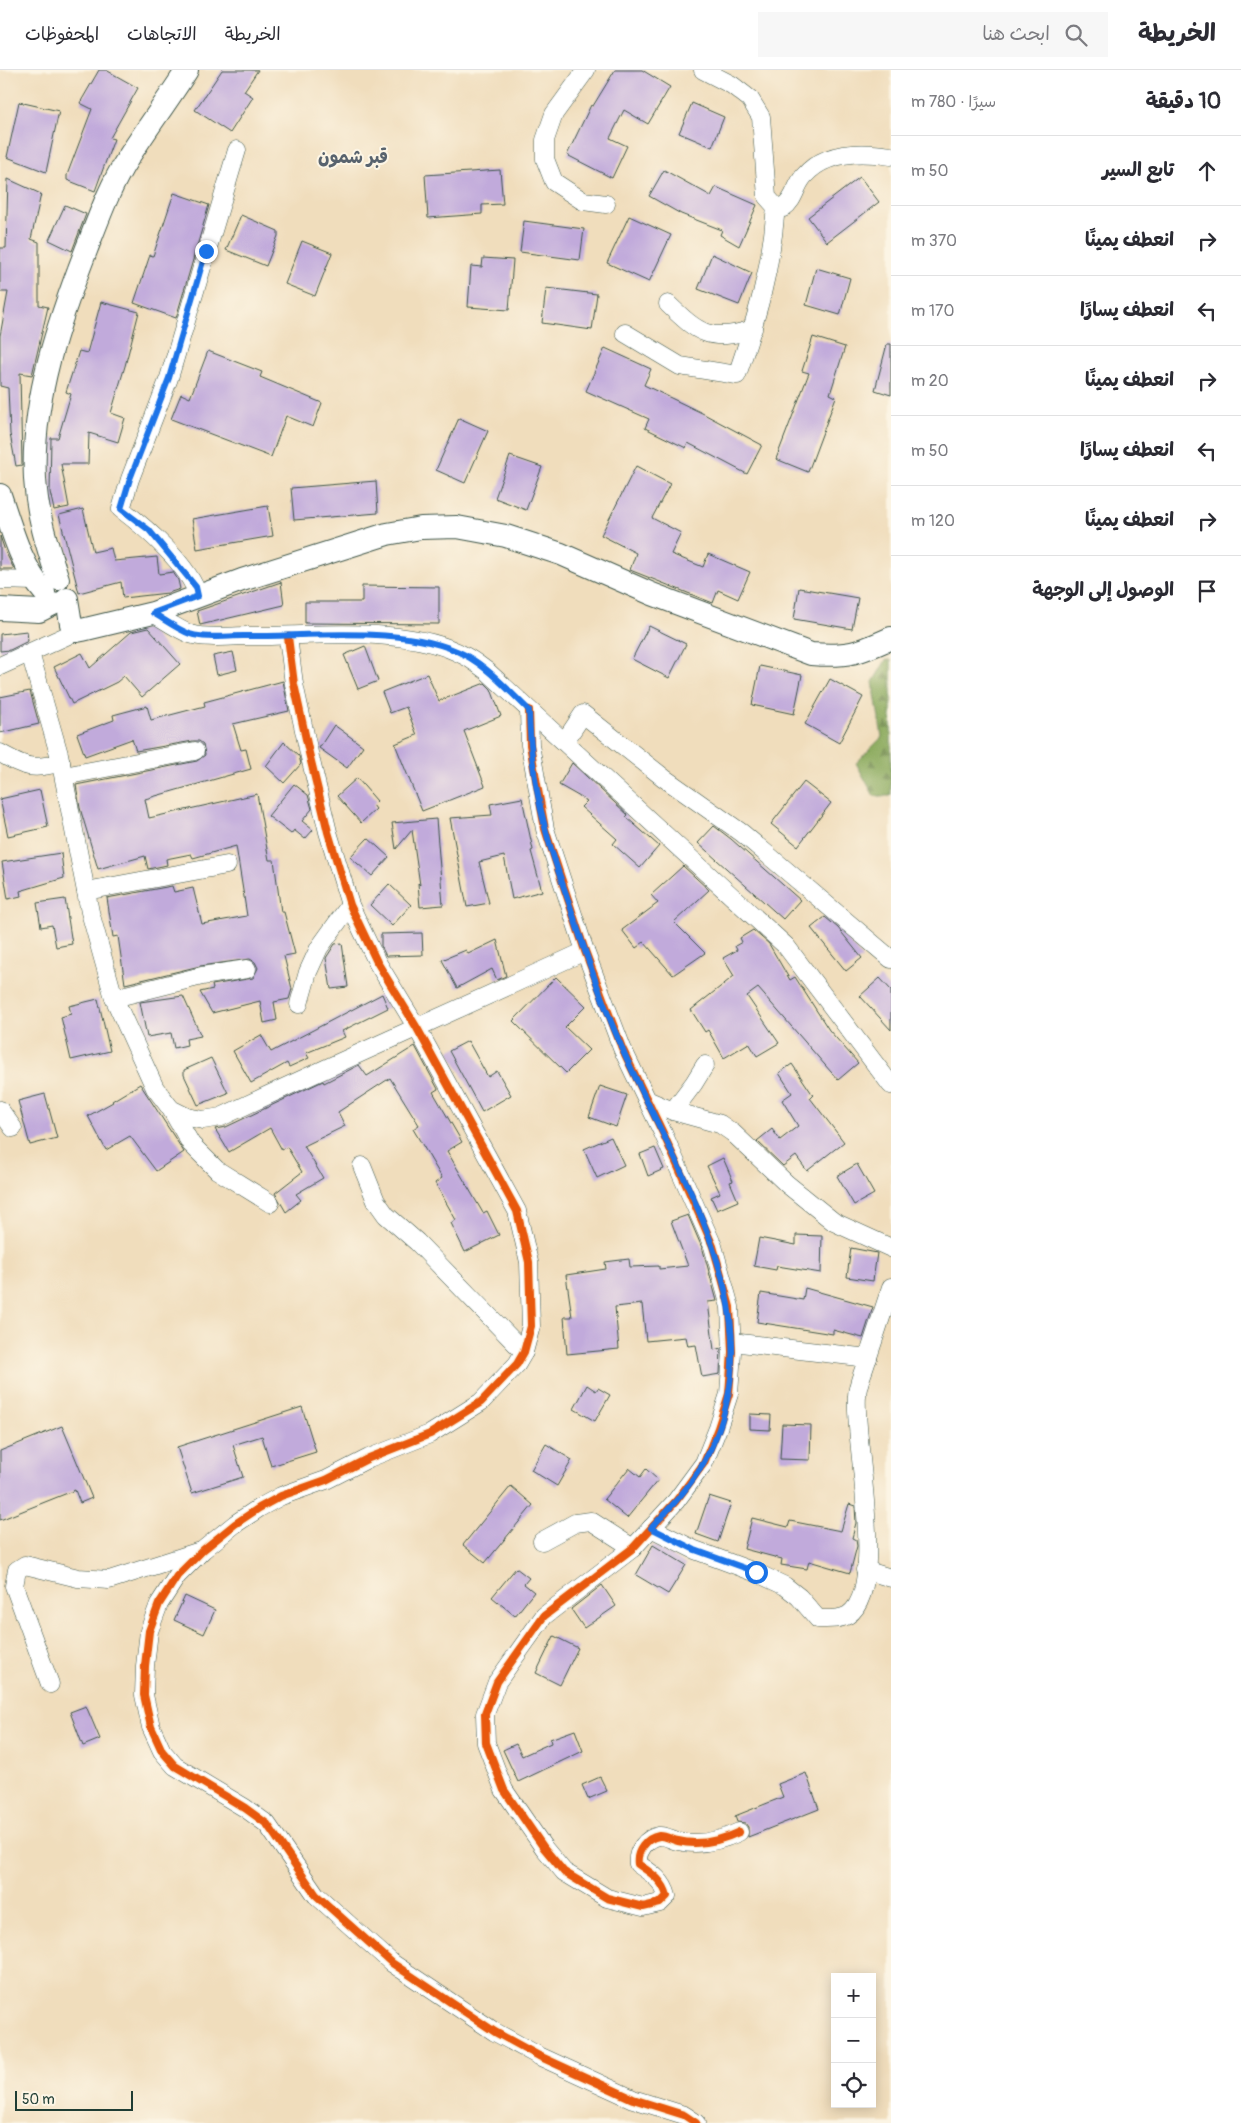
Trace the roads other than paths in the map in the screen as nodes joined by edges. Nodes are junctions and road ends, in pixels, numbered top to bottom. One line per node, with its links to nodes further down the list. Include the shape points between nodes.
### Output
1 (187, 70): 13 (main road, via 127,159 104,204 50,356 36,430 35,479)
2 (586, 70): 6 (street, via 554,114 545,140 545,159 554,182 583,201)
3 (703, 70): 7 (street, via 750,99 761,117 767,197)
4 (237, 150): 14 (street, via 169,378 121,509 149,530 196,587)
5 (891, 156): 7 (street, via 843,154 823,160 803,176 789,204 783,208)
6 (606, 204)
7 (776, 207): 9 (street, via 768,270)
8 (668, 304): 9 (street, via 690,326 715,337)
9 (753, 329): 10 (street, via 737,375 680,366)
10 (625, 333)
11 (0, 495): 13 (main road, via 27,567)
12 (0, 580): 13 (street)
13 (51, 591): 15 (main road, via 39,610); 17 (main road)
14 (198, 596): 16 (main road); 19 (main road, via 387,534 457,526 506,536 561,554 652,594 811,654 838,656 861,652)
15 (0, 609)
16 (153, 613): 17 (main road); 18 (street, via 197,635)
17 (77, 631): 20 (street)
18 (288, 637): 22 (street, via 394,636 434,644 464,655 487,671); 29 (street, via 309,754)
19 (891, 638)
20 (30, 653): 21 (street); 26 (street)
21 (0, 666)
22 (529, 710): 23 (street); 30 (street, via 530,745 545,828)
23 (565, 741): 31 (street, via 584,714 664,778 742,833); 37 (street, via 786,946)
24 (195, 751): 26 (street)
25 (0, 752): 26 (street, via 31,768)
26 (62, 769): 28 (street)
27 (226, 865): 28 (street)
28 (86, 891): 33 (street)
29 (350, 906): 34 (street, via 319,948); 35 (street, via 377,962)
30 (585, 951): 35 (street); 38 (street, via 622,1048)
31 (891, 959)
32 (247, 969): 33 (street, via 202,976)
33 (114, 998): 39 (street, via 155,1088)
34 (299, 1004)
35 (417, 1028): 39 (street, via 222,1118 203,1120); 48 (street, via 517,1211 529,1262 531,1326)
36 (705, 1065): 41 (street)
37 (891, 1085)
38 (647, 1100): 41 (street); 47 (street, via 713,1246 730,1307)
39 (171, 1109): 44 (street, via 191,1144 217,1170)
40 (0, 1110): 42 (street)
41 (673, 1111): 45 (street, via 720,1124 834,1222)
42 (13, 1128)
43 (362, 1166): 48 (street, via 376,1201 386,1215 427,1252)
44 (270, 1203)
45 (891, 1248)
46 (891, 1287): 49 (street)
47 (732, 1342): 49 (street); 50 (street, via 729,1394 704,1463)
48 (524, 1352): 53 (street, via 502,1382 458,1419 326,1480 281,1496 235,1524)
49 (868, 1358): 54 (street, via 857,1393 856,1415 866,1494)
50 (651, 1528): 52 (street); 54 (street, via 695,1550 785,1586 818,1619 848,1615 862,1592)
51 (542, 1541): 52 (street, via 575,1523 591,1522)
52 (633, 1548): 57 (street, via 544,1616 497,1682 485,1714 486,1743 504,1790 544,1848 564,1872 607,1898 643,1907 660,1904 667,1896 655,1875 638,1864 636,1857 649,1840 660,1836 679,1842 706,1843)
53 (203, 1550): 56 (street, via 109,1580 78,1578 25,1566 17,1570 14,1586); 58 (street, via 177,1576 159,1604 149,1631 144,1695 151,1727 162,1751 175,1766 267,1824 316,1895 392,1963 420,1983 495,2032 539,2056 633,2099 684,2115)
54 (865, 1570): 55 (street)
55 (891, 1578)
56 (50, 1684)
57 (739, 1832)
58 (696, 2123)

